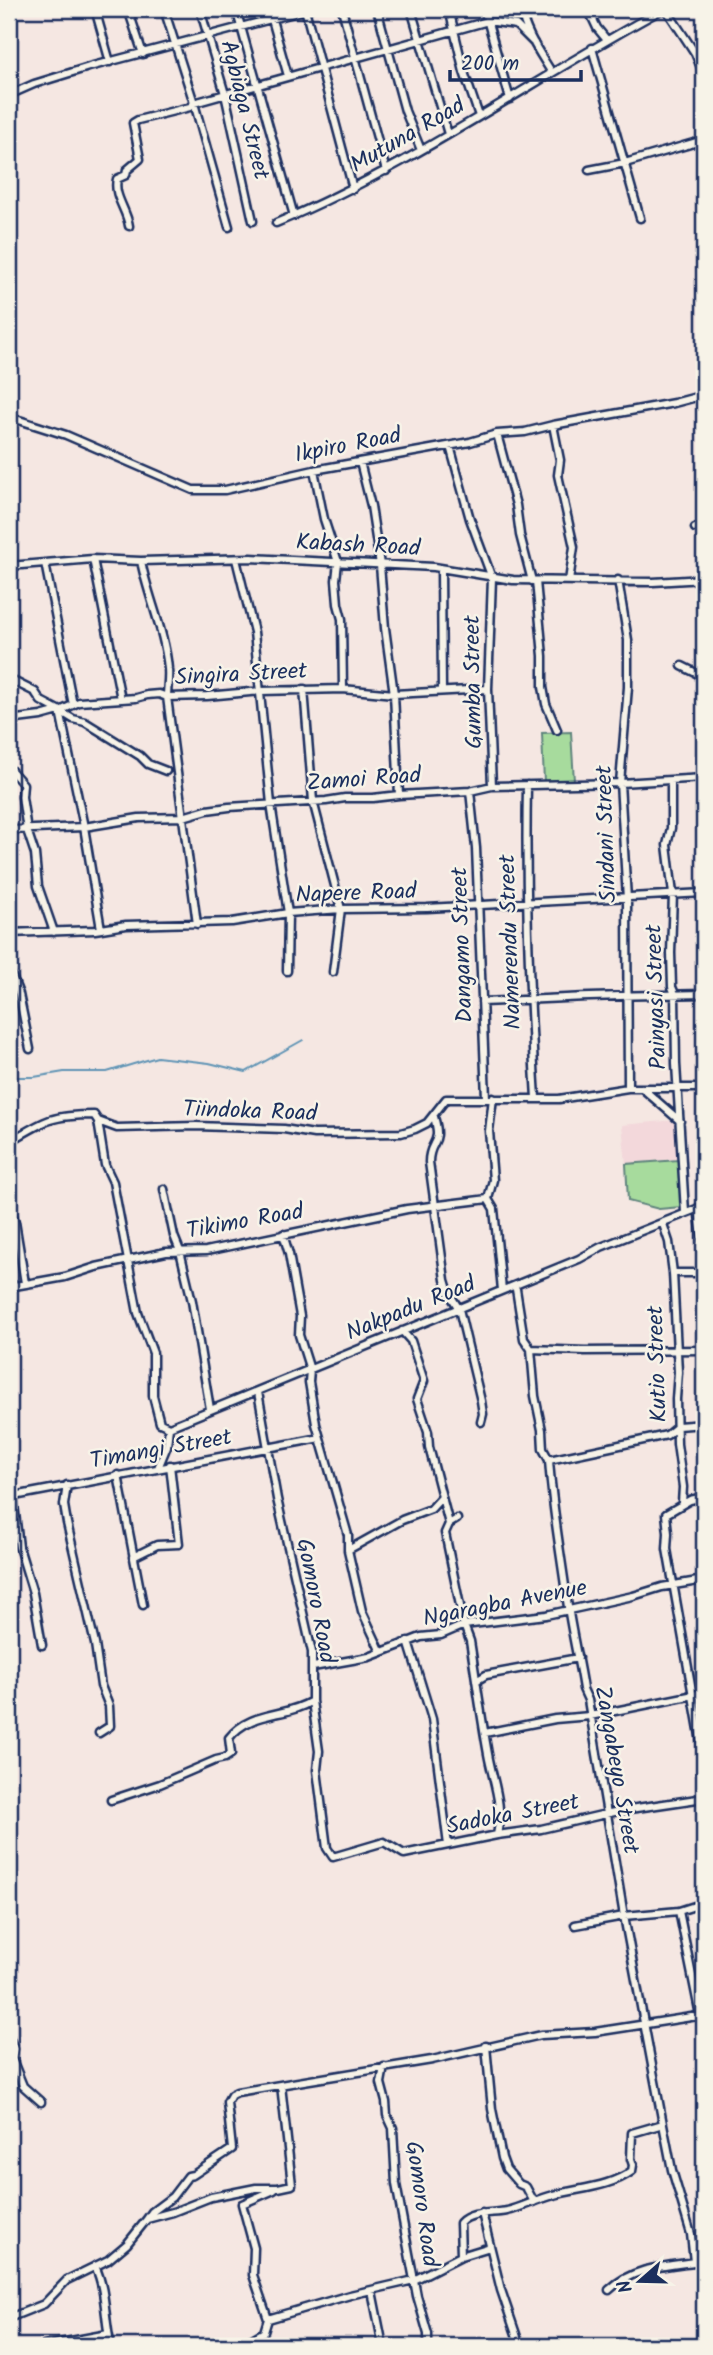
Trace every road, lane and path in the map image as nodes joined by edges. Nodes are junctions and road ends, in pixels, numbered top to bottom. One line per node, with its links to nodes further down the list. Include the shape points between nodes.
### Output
1 (95, 9): 31 (street)
2 (128, 9): 29 (street)
3 (164, 9): 24 (street)
4 (200, 9): 20 (street, Agbiaga Street)
5 (236, 9): 18 (street)
6 (270, 9): 16 (street)
7 (306, 9): 16 (street); 32 (street)
8 (342, 9): 30 (street)
9 (377, 9): 27 (street)
10 (411, 9): 22 (street)
11 (449, 9): 19 (street)
12 (484, 9): 17 (street)
13 (521, 9): 23 (street)
14 (588, 9): 21 (street)
15 (664, 9): 21 (street, Mutuna Road); 28 (street)
16 (272, 18): 18 (street); 35 (street)
17 (488, 21): 19 (street); 23 (street, via 516,25); 39 (street)
18 (240, 25): 20 (street); 36 (street)
19 (455, 30): 22 (street); 41 (street)
20 (208, 36): 24 (street); 37 (street, Agbiaga Street)
21 (606, 39): 26 (street, Mutuna Road)
22 (420, 41): 27 (street); 42 (street)
23 (534, 43): 33 (street)
24 (175, 45): 29 (street); 40 (street)
25 (704, 47): 28 (street)
26 (592, 48): 33 (street, Mutuna Road); 45 (street)
27 (388, 50): 30 (street); 44 (street)
28 (695, 53): 34 (street)
29 (142, 54): 31 (street)
30 (355, 59): 32 (street); 47 (street)
31 (110, 62): 38 (street)
32 (322, 68): 35 (street); 48 (street)
33 (552, 73): 39 (street, Mutuna Road)
34 (704, 75)
35 (288, 76): 36 (street)
36 (258, 84): 37 (street); 49 (street)
37 (225, 94): 40 (street); 51 (street, Agbiaga Street)
38 (9, 96)
39 (510, 99): 41 (street, Mutuna Road)
40 (194, 103): 53 (street, via 133,123 140,159 115,185); 54 (street)
41 (479, 116): 42 (street, Mutuna Road)
42 (448, 134): 44 (street, Mutuna Road)
43 (704, 140): 45 (street)
44 (421, 150): 47 (street, Mutuna Road)
45 (625, 163): 46 (street); 50 (street)
46 (589, 170)
47 (386, 171): 48 (street, Mutuna Road)
48 (353, 188): 49 (street, Mutuna Road)
49 (294, 216): 52 (street, Mutuna Road)
50 (640, 218)
51 (253, 221)
52 (276, 223)
53 (129, 226)
54 (229, 227)
55 (704, 395): 57 (street, Ikpiro Road)
56 (9, 421): 61 (street, Ikpiro Road, via 66,435 193,490 225,490)
57 (554, 425): 58 (street, Ikpiro Road); 74 (street, via 558,475 574,547)
58 (498, 434): 59 (street, Ikpiro Road); 76 (street)
59 (450, 446): 60 (street, Ikpiro Road); 72 (street)
60 (360, 462): 61 (street, Ikpiro Road); 69 (street)
61 (314, 470): 67 (street)
62 (704, 525): 63 (street)
63 (695, 528)
64 (93, 559): 66 (street, Kabash Road); 68 (street, Kabash Road); 87 (street)
65 (236, 559): 66 (street, Kabash Road); 67 (street, Kabash Road); 83 (street, via 254,632)
66 (141, 561): 86 (street, via 168,668)
67 (338, 562): 69 (street, Kabash Road); 81 (street)
68 (45, 563): 70 (street, Kabash Road); 88 (street)
69 (380, 565): 71 (street, Kabash Road); 85 (street)
70 (9, 566)
71 (441, 569): 72 (street, Kabash Road); 84 (street)
72 (492, 578): 76 (street, Kabash Road); 82 (street, Gumba Street)
73 (704, 579): 75 (street, Kabash Road)
74 (569, 580): 75 (street, Kabash Road); 76 (street, Kabash Road)
75 (618, 580): 96 (street, Sindani Street, via 628,640)
76 (534, 581): 91 (street, via 543,687)
77 (682, 666): 78 (street)
78 (704, 677)
79 (9, 679): 89 (street)
80 (304, 689): 81 (street, Singira Street); 83 (street, Singira Street); 101 (street)
81 (343, 689): 85 (street, Singira Street)
82 (488, 689): 84 (street, Singira Street); 98 (street, Gumba Street)
83 (261, 691): 86 (street, Singira Street); 102 (street)
84 (442, 691): 85 (street, Singira Street)
85 (394, 694): 100 (street)
86 (167, 697): 87 (street, Singira Street); 103 (street)
87 (121, 699): 88 (street, Singira Street)
88 (73, 705): 89 (street, Singira Street)
89 (60, 711): 90 (street, Singira Street); 93 (street); 104 (street)
90 (9, 720)
91 (557, 730)
92 (9, 768): 106 (street, via 23,784)
93 (166, 771)
94 (704, 778): 95 (street, Zamoi Road)
95 (671, 781): 96 (street, Zamoi Road); 108 (street, Painyasi Street, via 667,845)
96 (620, 783): 97 (street, Zamoi Road); 109 (street, Sindani Street)
97 (527, 785): 98 (street, Zamoi Road); 110 (street, Namerendu Street)
98 (492, 786): 99 (street, Zamoi Road)
99 (470, 792): 100 (street, Zamoi Road); 111 (street, Dangamo Street)
100 (399, 794): 101 (street, Zamoi Road)
101 (313, 801): 102 (street, Zamoi Road); 112 (street)
102 (271, 804): 103 (street, Zamoi Road); 113 (street)
103 (183, 817): 104 (street, Zamoi Road); 114 (street)
104 (84, 827): 106 (street, Zamoi Road); 115 (street)
105 (9, 830): 106 (street, Zamoi Road)
106 (27, 830): 116 (street, via 38,886)
107 (704, 893): 108 (street, Napere Road)
108 (673, 894): 109 (street, Napere Road); 121 (street, Painyasi Street)
109 (627, 899): 110 (street, Napere Road); 123 (street, Sindani Street)
110 (528, 904): 111 (street, Napere Road); 124 (street, Namerendu Street)
111 (478, 906): 112 (street, Napere Road); 125 (street, Dangamo Street)
112 (341, 909): 113 (street, Napere Road); 120 (street)
113 (288, 913): 114 (street, Napere Road); 119 (street)
114 (197, 924): 115 (street, Napere Road)
115 (101, 929): 116 (street, Napere Road)
116 (54, 932): 117 (street, Napere Road)
117 (9, 933)
118 (9, 969): 126 (street)
119 (287, 971)
120 (333, 972)
121 (675, 994): 122 (street); 123 (street); 129 (street, Painyasi Street)
122 (704, 994)
123 (626, 997): 124 (street); 127 (street, Sindani Street)
124 (529, 1000): 125 (street); 132 (street, Namerendu Street)
125 (482, 1002): 131 (street, Dangamo Street)
126 (30, 1049)
127 (628, 1088): 128 (street); 132 (street)
128 (642, 1088): 129 (street); 135 (street)
129 (678, 1088): 130 (street); 135 (street, Painyasi Street)
130 (704, 1088)
131 (490, 1098): 132 (street); 133 (street, Tiindoka Road, via 446,1099); 138 (street, Dangamo Street, via 493,1180)
132 (536, 1098)
133 (434, 1117): 134 (street, Tiindoka Road, via 401,1133 117,1128); 140 (street, via 438,1139 429,1152)
134 (99, 1121): 136 (street, Tiindoka Road, via 94,1115 65,1115 46,1120); 147 (street)
135 (680, 1121): 142 (street, Painyasi Street)
136 (9, 1142)
137 (164, 1189): 145 (street)
138 (488, 1199): 140 (street, Tikimo Road); 153 (street, via 494,1209)
139 (9, 1203): 150 (street)
140 (436, 1204): 144 (street, Tikimo Road); 154 (street, via 445,1280)
141 (701, 1207): 142 (street, Nakpadu Road); 146 (street)
142 (685, 1212): 143 (street, Nakpadu Road)
143 (663, 1224): 148 (street, Kutio Street); 151 (street, Nakpadu Road)
144 (284, 1234): 145 (street, Tikimo Road, via 206,1251); 161 (street, via 300,1316 299,1335)
145 (180, 1251): 147 (street, Tikimo Road); 163 (street)
146 (704, 1251)
147 (128, 1262): 150 (street, Tikimo Road); 167 (street, via 138,1313 153,1353 153,1396 160,1423)
148 (673, 1273): 149 (street); 159 (street, Kutio Street)
149 (704, 1273)
150 (25, 1283): 152 (street, Tikimo Road)
151 (514, 1286): 153 (street, Nakpadu Road); 158 (street, Zangabeyo Street, via 524,1339)
152 (9, 1287)
153 (502, 1290): 154 (street, Nakpadu Road)
154 (459, 1309): 155 (street, Nakpadu Road); 164 (street, via 481,1402)
155 (413, 1327): 156 (street, Nakpadu Road); 157 (street)
156 (402, 1331): 157 (street); 161 (street, Nakpadu Road)
157 (411, 1341): 176 (street, via 424,1381 417,1399)
158 (531, 1349): 159 (street); 170 (street, Zangabeyo Street, via 543,1449)
159 (677, 1350): 160 (street); 166 (street, Kutio Street)
160 (704, 1350)
161 (310, 1370): 162 (street, Nakpadu Road); 168 (street)
162 (258, 1392): 163 (street, Nakpadu Road); 169 (street, Gomoro Road)
163 (210, 1409): 167 (street, Nakpadu Road)
164 (481, 1422)
165 (704, 1424): 166 (street)
166 (678, 1426): 170 (street, via 667,1435); 178 (street, Kutio Street)
167 (169, 1427): 172 (street)
168 (320, 1438): 169 (street, Timangi Street); 179 (street, via 348,1535)
169 (268, 1447): 171 (street, Timangi Street); 190 (street, Gomoro Road)
170 (549, 1460): 184 (street, Zangabeyo Street)
171 (170, 1465): 172 (street, Timangi Street); 180 (street, via 179,1544 158,1545)
172 (158, 1468): 173 (street, Timangi Street)
173 (118, 1475): 174 (street, Timangi Street); 180 (street)
174 (67, 1485): 175 (street, Timangi Street); 196 (street, via 67,1523 109,1706 110,1726)
175 (11, 1497): 187 (street)
176 (442, 1497): 179 (street, via 431,1508); 185 (street, via 452,1519 445,1533)
177 (704, 1497): 178 (street)
178 (682, 1503): 182 (street, via 666,1514)
179 (348, 1550): 188 (street, via 362,1611)
180 (133, 1557): 183 (street)
181 (704, 1580): 182 (street, Ngaragba Avenue)
182 (674, 1585): 184 (street, Ngaragba Avenue); 193 (street)
183 (143, 1605)
184 (569, 1610): 185 (street, Ngaragba Avenue); 189 (street, Zangabeyo Street)
185 (464, 1625): 186 (street, Ngaragba Avenue); 191 (street)
186 (408, 1642): 188 (street, Ngaragba Avenue); 203 (street, via 432,1719)
187 (42, 1645)
188 (381, 1652): 190 (street, Ngaragba Avenue)
189 (579, 1658): 191 (street, via 486,1675); 195 (street, Zangabeyo Street)
190 (313, 1667): 194 (street, Gomoro Road)
191 (476, 1681): 197 (street)
192 (704, 1693): 193 (street)
193 (693, 1696): 195 (street); 198 (street)
194 (312, 1701): 200 (street, via 260,1716 235,1731 229,1738 231,1754 225,1758); 204 (street, Gomoro Road, via 327,1848)
195 (590, 1716): 197 (street); 201 (street, Zangabeyo Street)
196 (99, 1733)
197 (485, 1733): 202 (street, via 499,1802)
198 (704, 1758)
199 (704, 1798): 201 (street, Sadoka Street)
200 (111, 1800)
201 (608, 1814): 202 (street, Sadoka Street); 207 (street, Zangabeyo Street)
202 (497, 1835): 203 (street, Sadoka Street)
203 (448, 1845): 204 (street, Sadoka Street, via 404,1854 384,1842)
204 (333, 1857)
205 (704, 1903): 206 (street)
206 (679, 1911): 207 (street); 209 (street)
207 (624, 1916): 208 (street); 210 (street, Zangabeyo Street)
208 (575, 1925)
209 (701, 2015): 210 (street); 211 (street)
210 (645, 2024): 213 (street); 217 (street, Zangabeyo Street)
211 (704, 2035)
212 (9, 2036): 216 (street, via 23,2087)
213 (486, 2046): 214 (street); 219 (street, via 502,2158)
214 (384, 2067): 215 (street); 225 (street, Gomoro Road, via 381,2083 393,2128 396,2184)
215 (281, 2085): 218 (street, via 292,2185); 221 (street, via 231,2095 232,2149 188,2176)
216 (41, 2102)
217 (663, 2124): 219 (street, via 632,2133 629,2174); 226 (street, Zangabeyo Street, via 694,2262 652,2268 618,2281)
218 (278, 2188): 221 (street, via 211,2197); 229 (street, via 242,2204 254,2248 253,2276)
219 (534, 2202): 220 (street)
220 (482, 2213): 222 (street); 223 (street, via 460,2223)
221 (146, 2219): 224 (street, via 127,2244)
222 (490, 2247): 223 (street); 237 (street)
223 (461, 2256): 225 (street)
224 (95, 2266): 228 (street, via 67,2280 44,2304); 230 (street, via 102,2280)
225 (414, 2280): 227 (street); 236 (street, Gomoro Road)
226 (609, 2290)
227 (372, 2291): 229 (street); 235 (street)
228 (9, 2318)
229 (268, 2319): 231 (street, via 264,2332)
230 (108, 2334): 232 (street); 233 (street)
231 (247, 2344): 234 (street)
232 (44, 2346)
233 (111, 2346)
234 (225, 2346)
235 (383, 2346)
236 (428, 2346)
237 (520, 2346)

